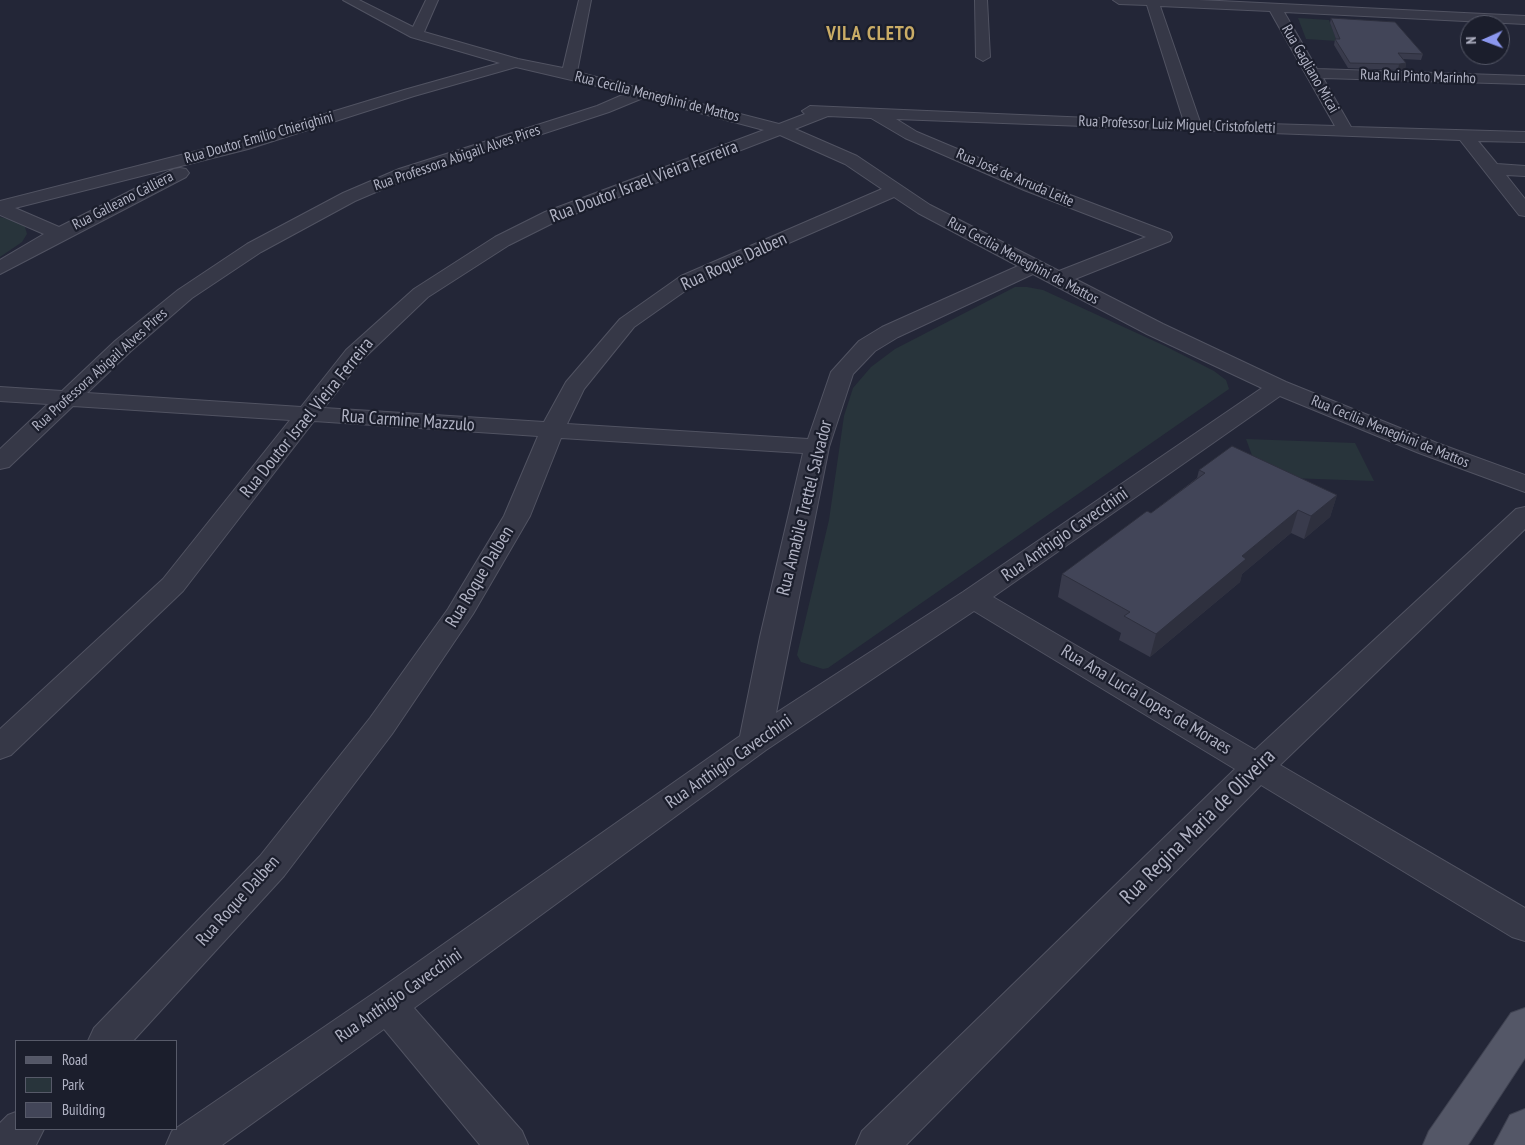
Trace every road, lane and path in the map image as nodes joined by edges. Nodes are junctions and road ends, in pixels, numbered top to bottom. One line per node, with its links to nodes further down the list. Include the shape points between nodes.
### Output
1 (349, 0): 10 (street, Rua Cecília Meneghini de Mattos)
2 (432, 0): 10 (street)
3 (585, 0): 14 (street)
4 (981, 0): 11 (street)
5 (1119, 0): 6 (street)
6 (1152, 2): 7 (street); 22 (street)
7 (1198, 2): 8 (street)
8 (1275, 8): 9 (street); 13 (street, Rua Gagliano Micai)
9 (1525, 20)
10 (416, 34): 12 (street, Rua Cecília Meneghini de Mattos)
11 (983, 57)
12 (516, 63): 14 (street, Rua Cecília Meneghini de Mattos); 27 (street, Rua Doutor Emílio Chierighini)
13 (1311, 73): 15 (street, Rua Rui Pinto Marinho); 24 (street, Rua Gagliano Micai)
14 (569, 74): 16 (street, Rua Cecília Meneghini de Mattos)
15 (1525, 80)
16 (641, 93): 17 (street, Rua Cecília Meneghini de Mattos); 40 (street, Rua Professora Abigail Alves Pires, via 603,109 405,173 295,225 185,294)
17 (704, 110): 18 (street); 23 (street, Rua Cecília Meneghini de Mattos)
18 (771, 110)
19 (790, 110): 20 (street, Rua Professor Luiz Miguel Cristofoletti)
20 (828, 111): 21 (street, Rua Professor Luiz Miguel Cristofoletti); 23 (street, Rua Professor Luiz Miguel Cristofoletti)
21 (872, 112): 22 (street, Rua Professor Luiz Miguel Cristofoletti); 37 (street, Rua José de Arruda Leite, via 910,135 1163,237)
22 (1194, 127): 24 (street, Rua Professor Luiz Miguel Cristofoletti)
23 (781, 129): 31 (street, Rua Cecília Meneghini de Mattos, via 851,160); 41 (street, Rua Doutor Israel Vieira Ferreira, via 552,216 453,270 421,292 354,355)
24 (1345, 130): 25 (street, Rua Professor Luiz Miguel Cristofoletti)
25 (1465, 135): 26 (street, Rua Professor Luiz Miguel Cristofoletti); 28 (street)
26 (1525, 138)
27 (242, 145): 29 (street, Rua Galleano Calliera)
28 (1492, 169): 30 (street); 33 (street)
29 (168, 170): 32 (street, Rua Doutor Emílio Chierighini); 34 (street, Rua Galleano Calliera)
30 (1525, 170)
31 (894, 190): 35 (street, Rua Cecília Meneghini de Mattos); 42 (street, Rua Roque Dalben, via 688,280 627,323 574,387)
32 (0, 207): 34 (street)
33 (1525, 211)
34 (59, 234): 36 (street, Rua Galleano Calliera)
35 (1032, 267): 37 (street, Rua Cecília Meneghini de Mattos); 43 (street, Rua Amabile Trettel Salvador, via 890,332 867,346 842,372)
36 (0, 268)
37 (1058, 279): 38 (street, Rua Cecília Meneghini de Mattos)
38 (1278, 386): 45 (street, Rua Cecília Meneghini de Mattos); 47 (street, Rua Anthigio Cavecchini)
39 (0, 394): 40 (street, Rua Carmine Mazzulo)
40 (67, 399): 41 (street, Rua Carmine Mazzulo); 44 (street, Rua Professora Abigail Alves Pires)
41 (308, 414): 42 (street, Rua Carmine Mazzulo); 49 (street, Rua Doutor Israel Vieira Ferreira, via 173,585)
42 (552, 430): 43 (street, Rua Carmine Mazzulo); 54 (street, Rua Roque Dalben, via 517,516 459,614 381,726 272,866)
43 (817, 447): 48 (street, Rua Amabile Trettel Salvador)
44 (0, 462)
45 (1525, 484)
46 (1525, 515): 50 (street, Rua Regina Maria de Oliveira)
47 (973, 598): 48 (street, Rua Anthigio Cavecchini); 50 (street, Rua Ana Lucia Lopes de Moraes)
48 (755, 742): 52 (street, Rua Anthigio Cavecchini)
49 (0, 747)
50 (1258, 766): 51 (street, Rua Ana Lucia Lopes de Moraes); 60 (street, Rua Regina Maria de Oliveira)
51 (1525, 926)
52 (388, 1005): 58 (street, Rua Anthigio Cavecchini); 59 (street)
53 (1525, 1025): 61 (main road)
54 (109, 1040)
55 (1525, 1129): 62 (main road)
56 (22, 1130): 57 (street)
57 (7, 1145)
58 (187, 1145)
59 (506, 1145)
60 (878, 1145)
61 (1444, 1145)
62 (1515, 1145)

